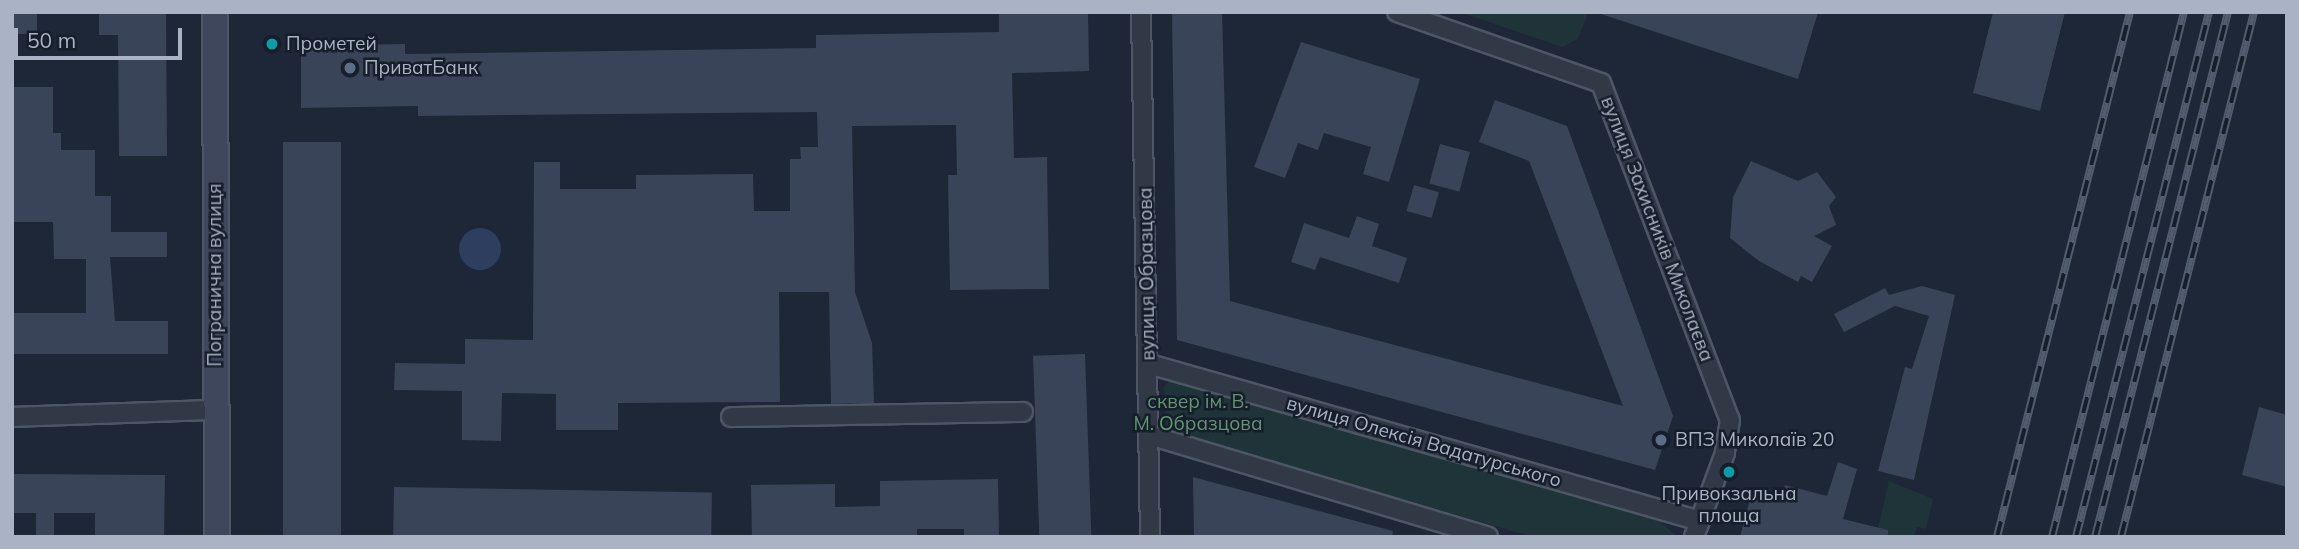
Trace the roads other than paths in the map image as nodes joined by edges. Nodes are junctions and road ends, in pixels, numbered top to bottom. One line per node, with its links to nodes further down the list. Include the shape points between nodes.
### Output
1 (215, 12): 5 (main road, Погранична вулиця)
2 (1141, 12): 4 (street, вулиця Образцова)
3 (1397, 12): 10 (street, вулиця Захисників Миколаєва, via 1601,83 1730,420)
4 (1149, 364): 9 (street, вулиця Образцова); 10 (street, вулиця Олексія Вадатурського)
5 (216, 410): 7 (street); 11 (main road, Погранична вулиця)
6 (1023, 412): 8 (street)
7 (12, 417)
8 (731, 417)
9 (1149, 435): 12 (street, вулиця Образцова); 13 (street)
10 (1697, 529)
11 (217, 537)
12 (1150, 537)
13 (1488, 537)

